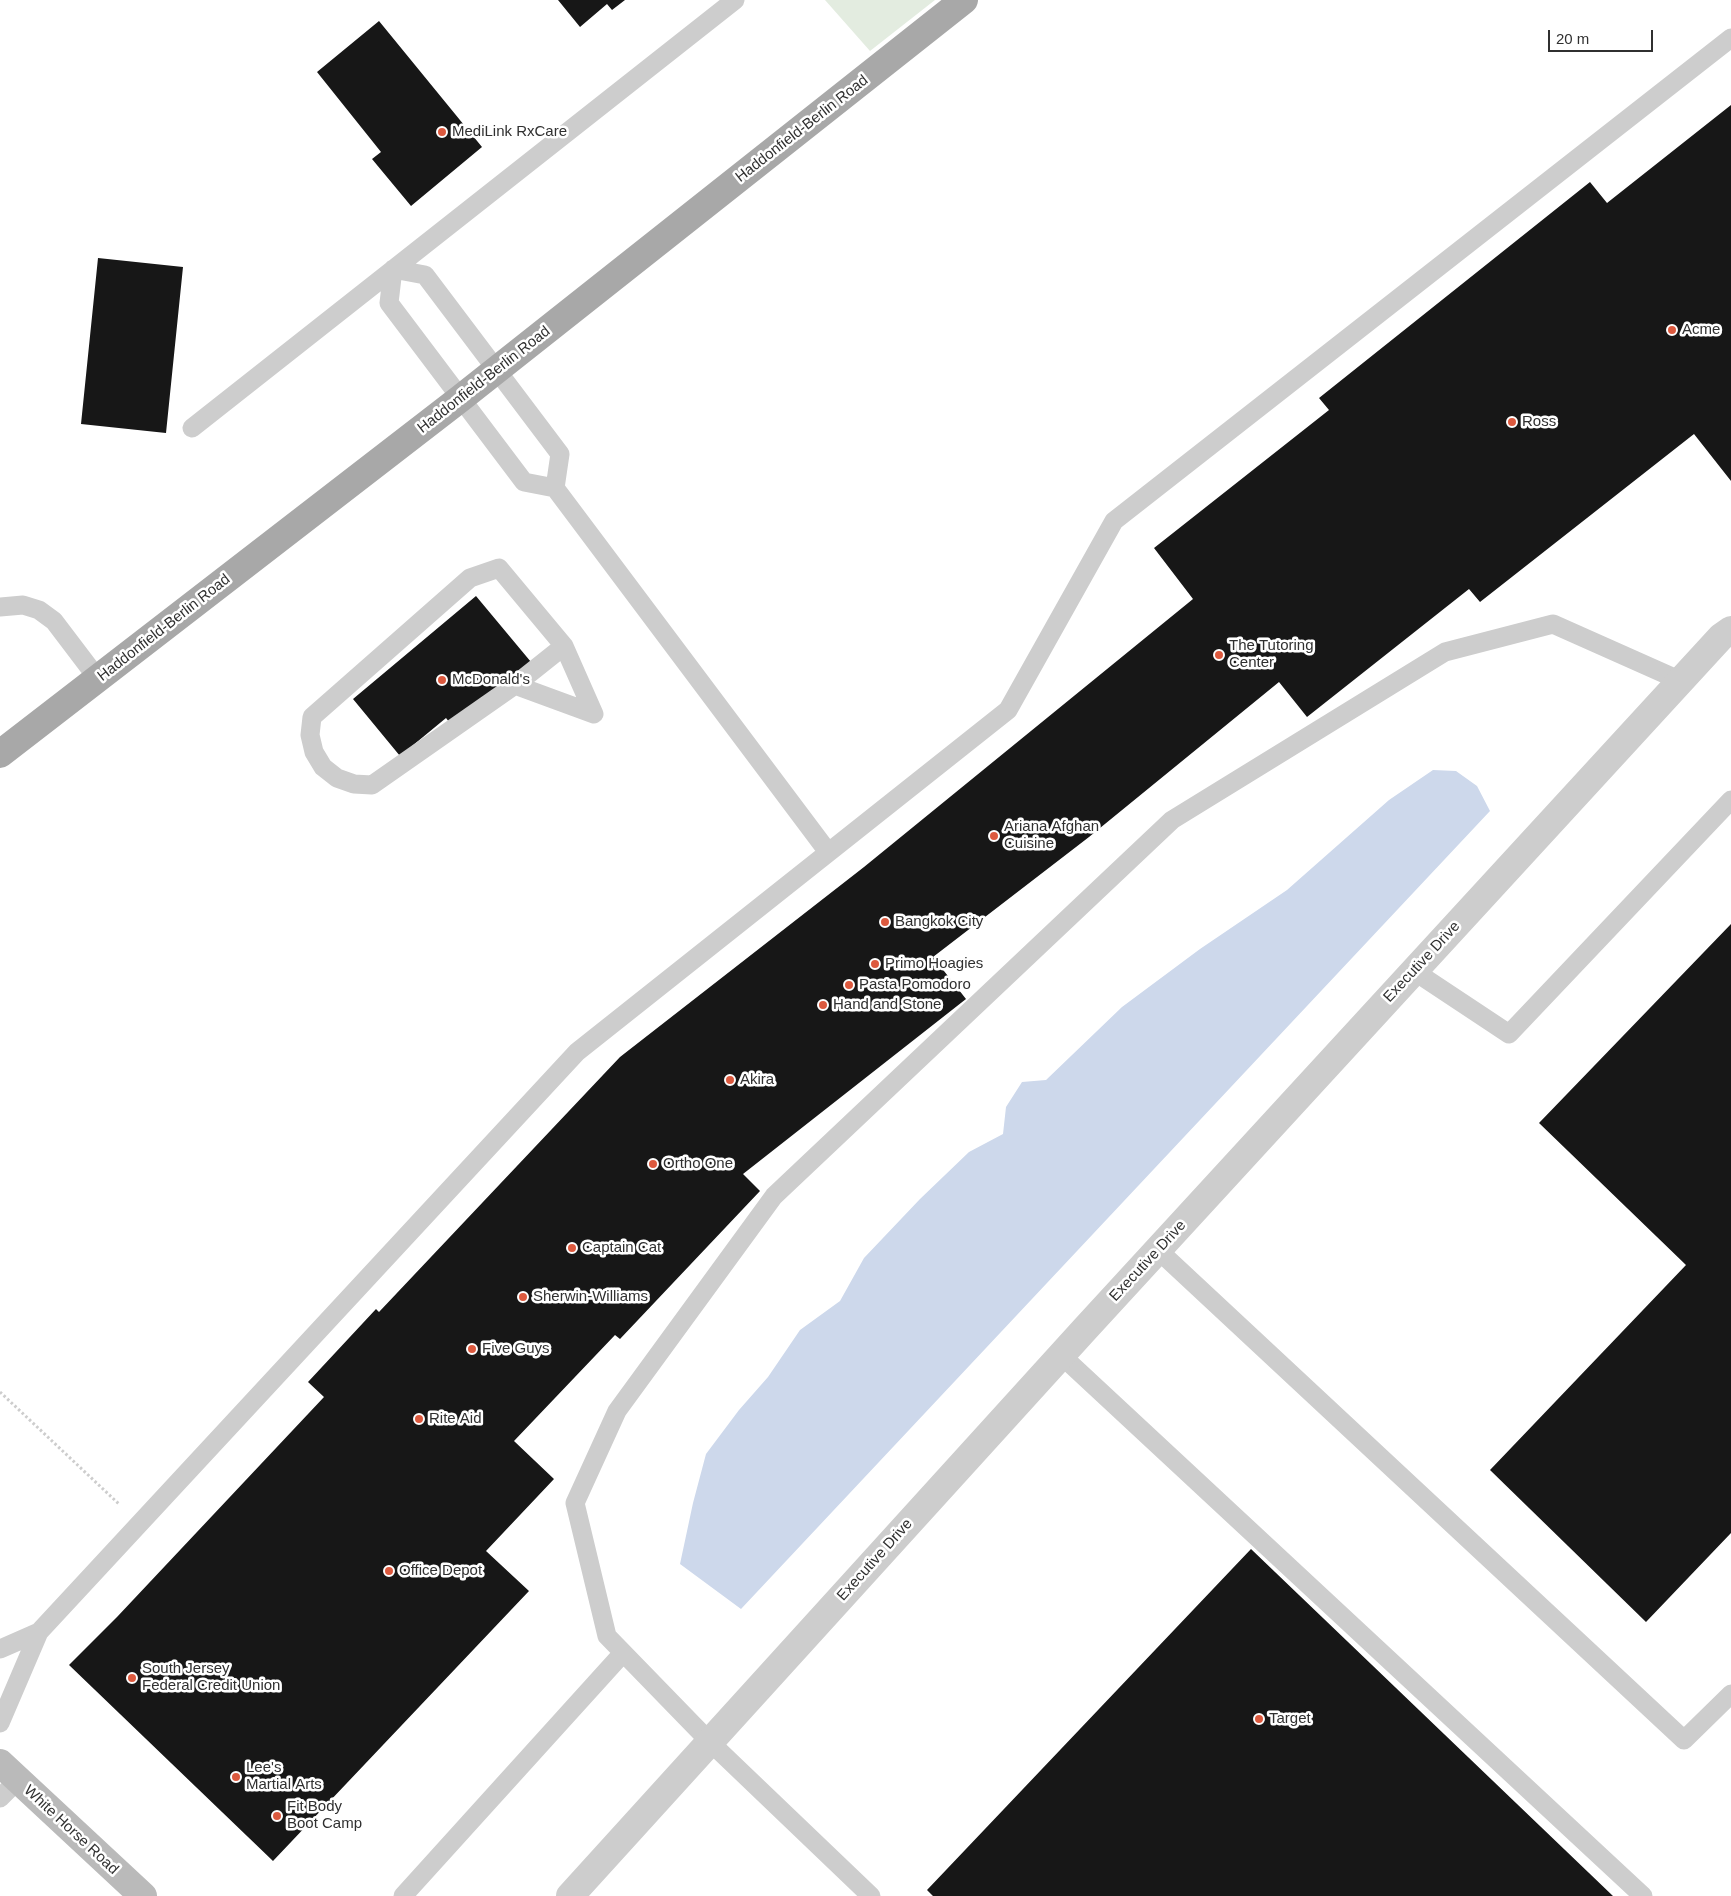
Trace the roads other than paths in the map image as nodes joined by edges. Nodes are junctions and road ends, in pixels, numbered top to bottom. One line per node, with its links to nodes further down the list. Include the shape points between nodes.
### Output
1 (736, 0): 4 (lane)
2 (964, 0): 5 (main road, Haddonfield-Berlin Road)
3 (1731, 38): 17 (lane, via 1114,521 1008,710)
4 (393, 269): 5 (lane, via 425,276); 6 (lane, via 389,303); 7 (lane)
5 (496, 370): 6 (main road, Haddonfield-Berlin Road); 8 (lane, via 560,454)
6 (461, 398): 8 (lane, via 524,482); 12 (main road, Haddonfield-Berlin Road)
7 (192, 428)
8 (555, 488): 17 (lane)
9 (0, 607): 12 (lane, via 23,605 47,615)
10 (1731, 630): 13 (street, Executive Drive)
11 (564, 646): 14 (lane); 14 (lane, via 594,714); 14 (lane, via 500,568 470,578 312,717 310,735 314,752 323,767 337,778 354,784 372,784)
12 (98, 679): 15 (main road, Haddonfield-Berlin Road)
13 (1681, 681): 18 (street, Executive Drive); 23 (lane, via 1553,624 1445,652 1172,820 774,1196 617,1411 575,1503 607,1636)
14 (515, 685)
15 (0, 754)
16 (1731, 800): 18 (lane, via 1509,1034)
17 (828, 852): 21 (lane, via 577,1052)
18 (1414, 971): 19 (street, Executive Drive)
19 (1158, 1250): 20 (street, Executive Drive); 24 (lane, via 1684,1740)
20 (1061, 1355): 26 (street, Executive Drive); 32 (lane)
21 (39, 1632): 22 (lane); 25 (lane)
22 (0, 1649)
23 (623, 1653): 26 (lane); 29 (lane)
24 (1731, 1694)
25 (0, 1723)
26 (710, 1742): 30 (street, Executive Drive); 31 (lane)
27 (6, 1780): 28 (main road, White Horse Road)
28 (143, 1896)
29 (402, 1896)
30 (570, 1896)
31 (871, 1896)
32 (1643, 1896)

